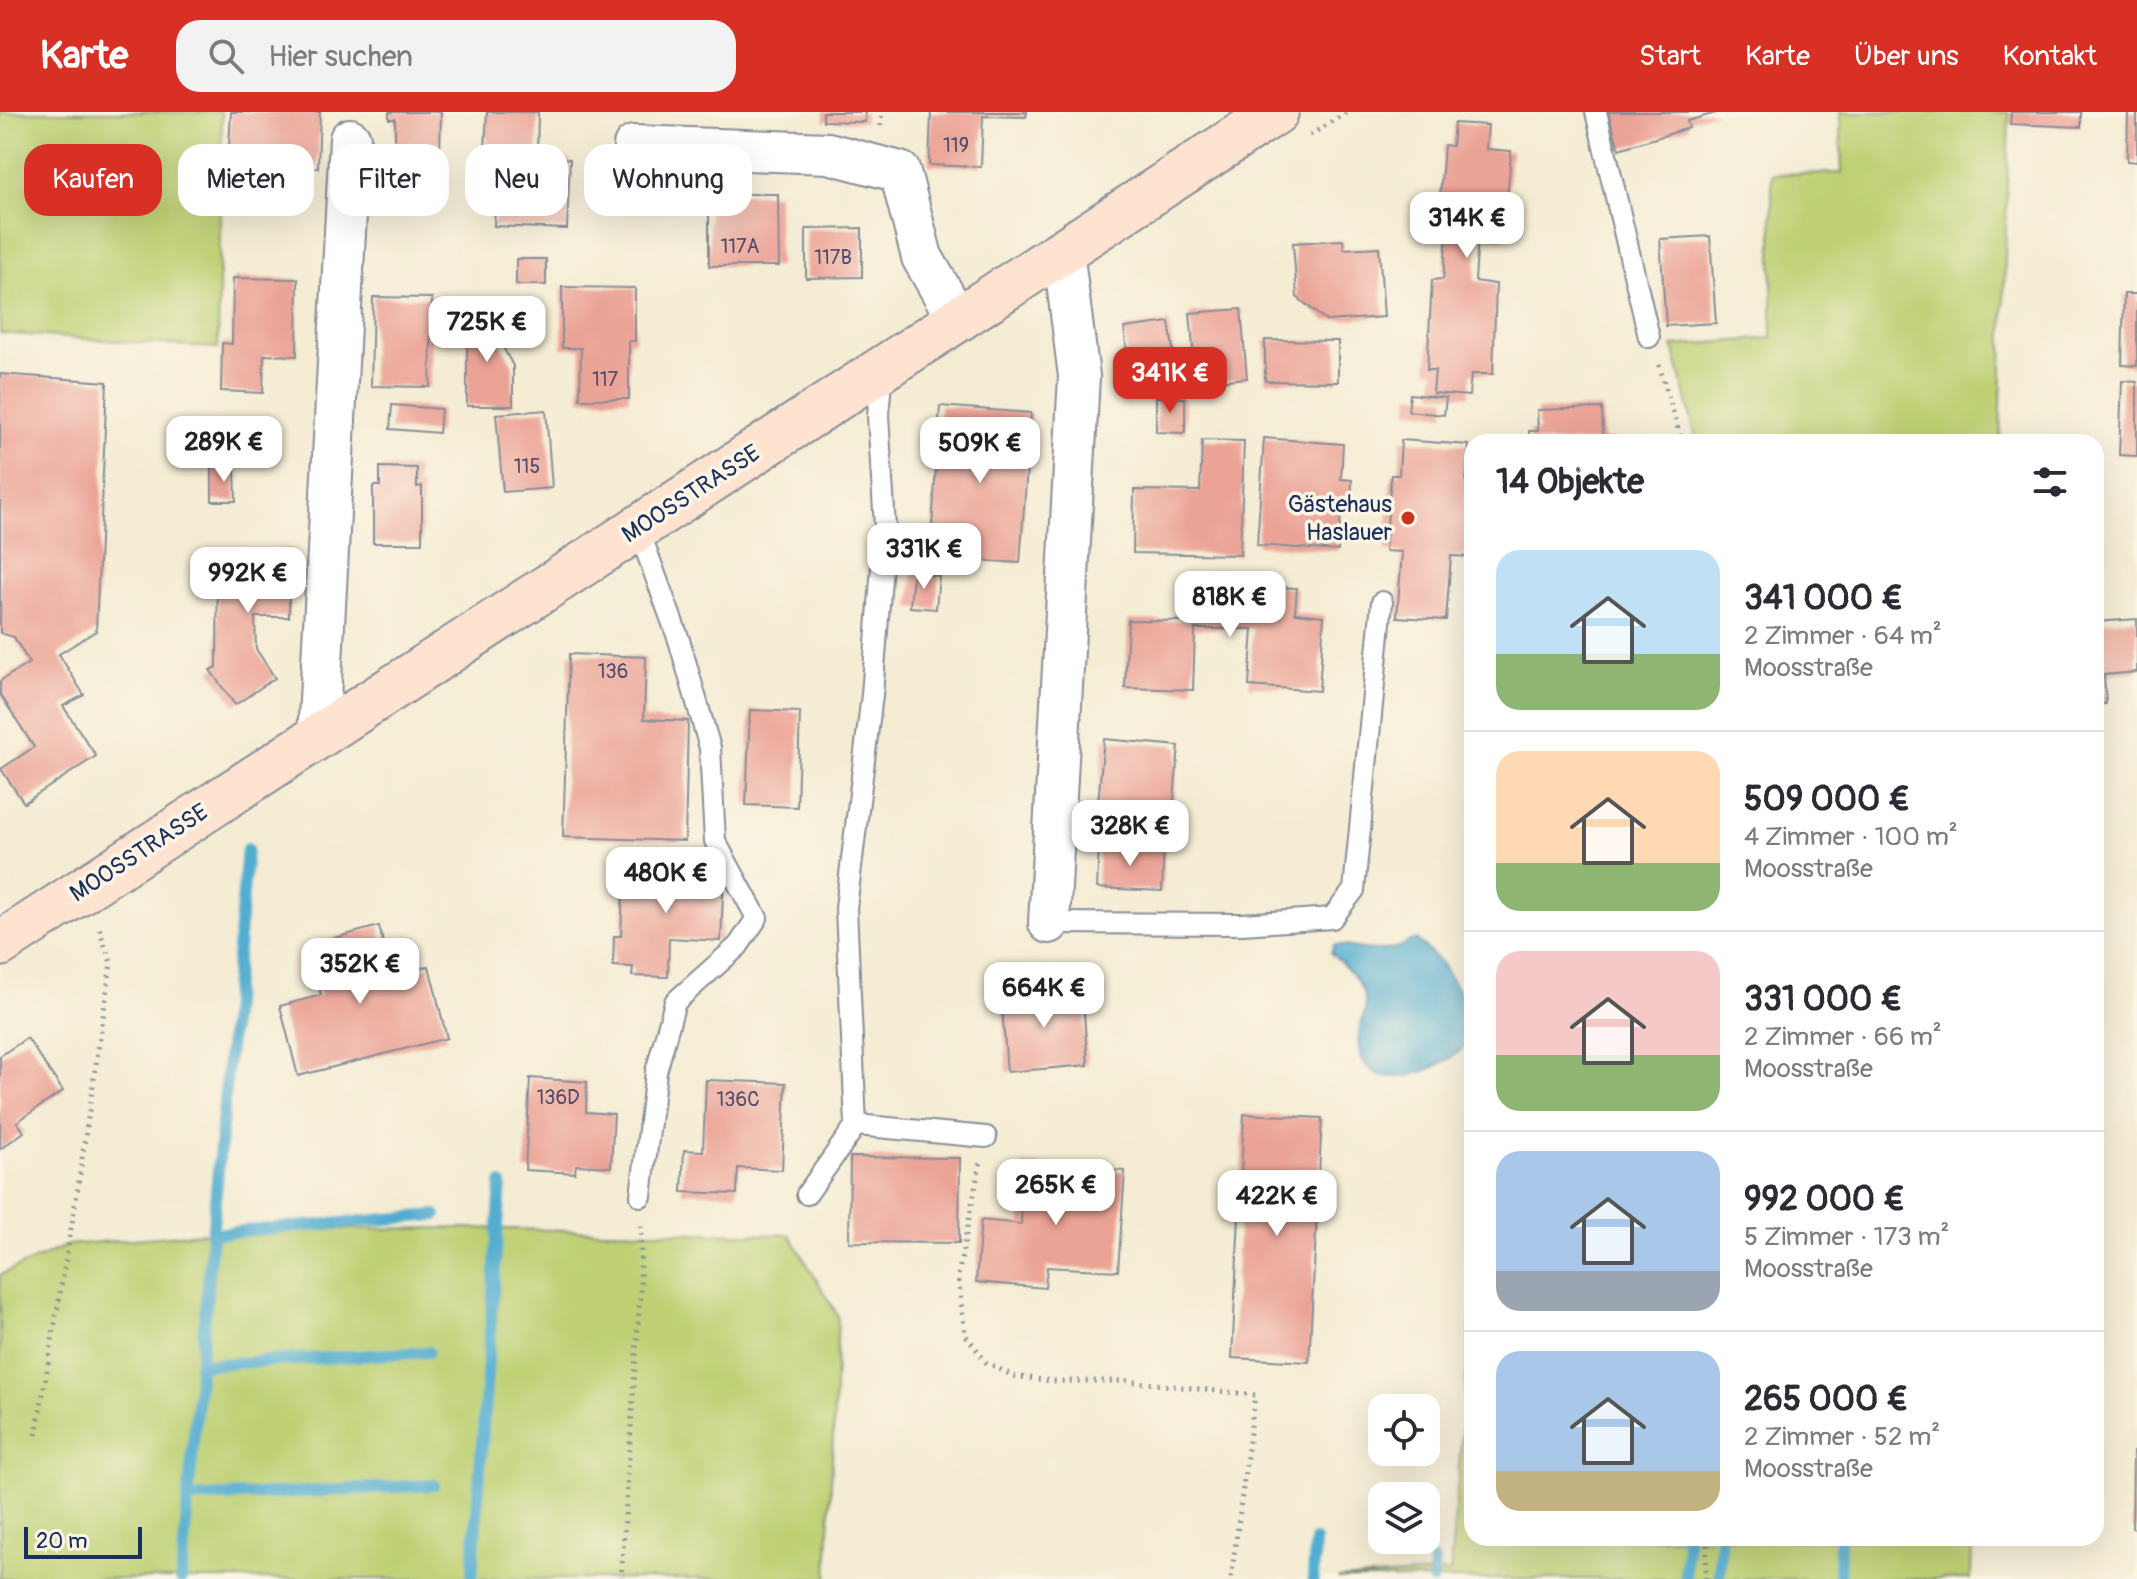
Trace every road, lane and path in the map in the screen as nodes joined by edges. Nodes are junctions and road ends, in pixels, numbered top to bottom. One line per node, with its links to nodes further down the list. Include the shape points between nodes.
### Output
1 (1596, 112): 7 (lane)
2 (1259, 117): 5 (street, MOOSSTRASSE)
3 (350, 139): 12 (street)
4 (752, 150): 6 (street, via 828,153 900,172 922,257)
5 (1063, 251): 6 (street, MOOSSTRASSE); 14 (street, via 1079,376)
6 (958, 320): 8 (street, MOOSSTRASSE)
7 (1649, 337): 9 (path)
8 (882, 369): 10 (street, MOOSSTRASSE); 16 (lane, via 878,416 885,527 872,695 846,908)
9 (1679, 434)
10 (638, 528): 12 (street, MOOSSTRASSE); 19 (lane, via 679,640 710,748 715,841 757,918 738,946 675,1002 656,1072)
11 (1382, 602): 14 (lane, via 1354,890 1332,918 1242,924)
12 (318, 737): 13 (street, MOOSSTRASSE)
13 (77, 894): 15 (street, MOOSSTRASSE); 20 (path, via 97,923 111,963)
14 (1049, 923)
15 (2, 936)
16 (856, 1125): 17 (lane); 18 (lane)
17 (986, 1137): 23 (path, via 958,1276 965,1334 986,1362 1013,1376 1255,1395)
18 (807, 1194)
19 (641, 1196): 22 (path, via 640,1294)
20 (36, 1435)
21 (1707, 1546): 24 (path)
22 (621, 1579)
23 (1231, 1579)
24 (1706, 1579)

